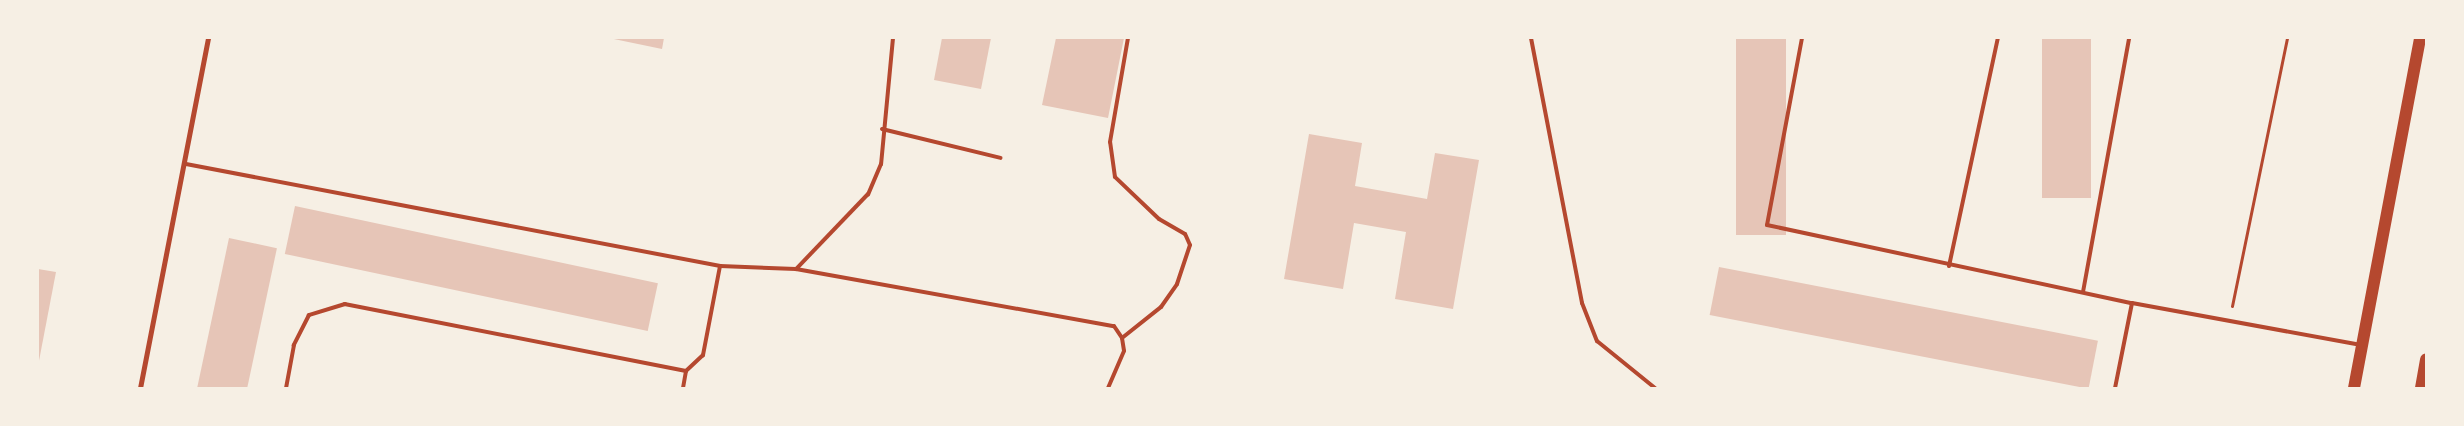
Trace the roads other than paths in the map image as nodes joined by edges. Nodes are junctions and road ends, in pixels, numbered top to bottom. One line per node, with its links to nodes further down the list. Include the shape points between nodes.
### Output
1 (208, 38): 11 (street)
2 (893, 38): 9 (lane)
3 (1128, 38): 17 (lane, via 1110,142 1116,177 1159,219 1185,234 1190,245 1177,284 1161,307)
4 (1531, 38): 25 (lane, via 1582,303 1597,341)
5 (1802, 38): 13 (lane, via 1767,225)
6 (1998, 38): 13 (lane)
7 (2130, 38): 15 (lane)
8 (2420, 38): 18 (main road)
9 (882, 128): 10 (lane); 14 (lane, via 881,164 868,194)
10 (1001, 158)
11 (186, 164): 12 (lane); 21 (street)
12 (720, 266): 14 (lane); 20 (lane, via 703,355)
13 (1949, 266): 15 (lane)
14 (796, 269): 17 (lane, via 1114,326)
15 (2083, 292): 16 (lane)
16 (2132, 303): 18 (lane); 26 (lane)
17 (1122, 338): 24 (lane, via 1124,351)
18 (2362, 346): 27 (main road)
19 (2426, 359): 28 (main road)
20 (686, 372): 22 (lane, via 345,304 309,315 294,345); 23 (lane)
21 (140, 388)
22 (286, 388)
23 (683, 388)
24 (1108, 388)
25 (1655, 388)
26 (2115, 388)
27 (2354, 388)
28 (2421, 388)

